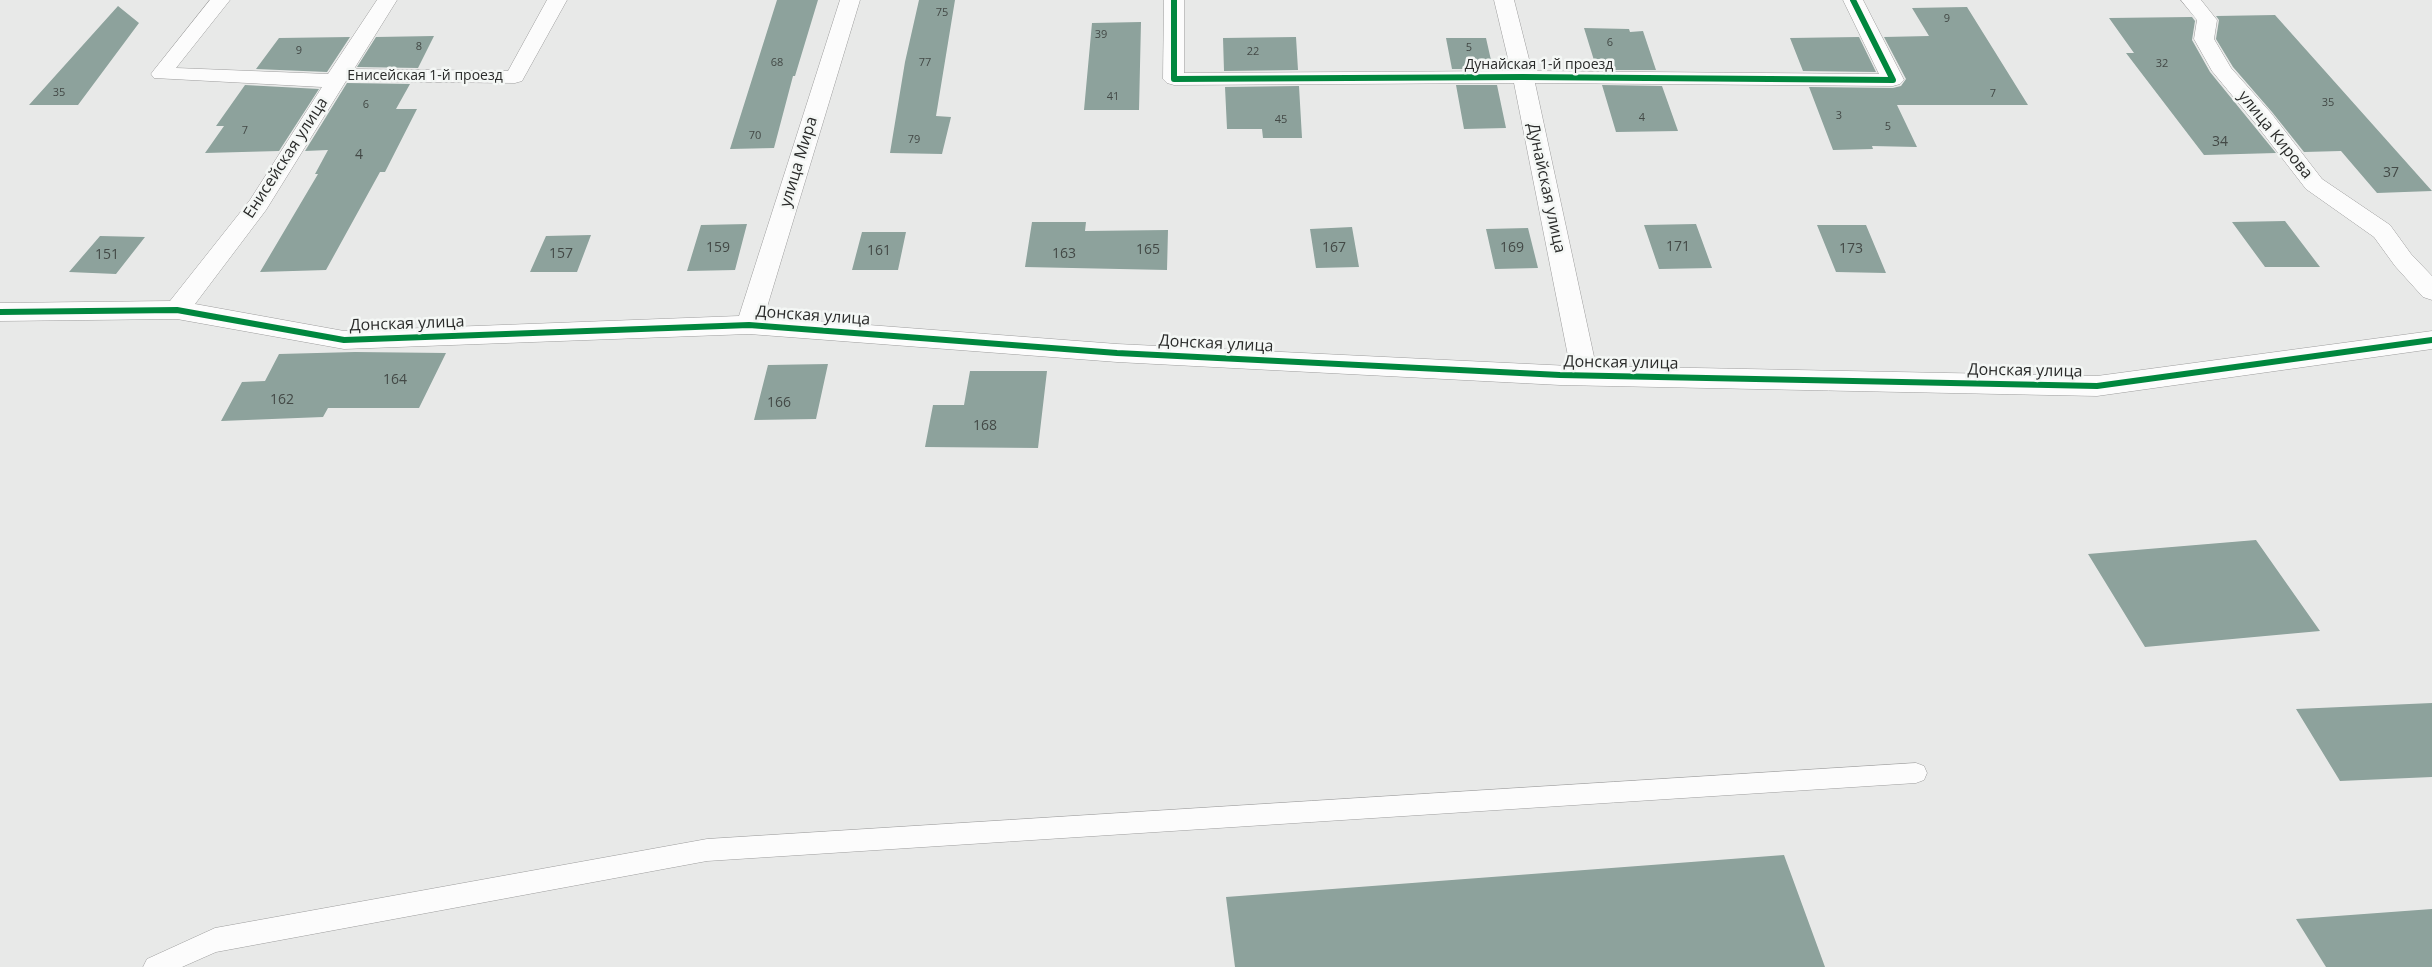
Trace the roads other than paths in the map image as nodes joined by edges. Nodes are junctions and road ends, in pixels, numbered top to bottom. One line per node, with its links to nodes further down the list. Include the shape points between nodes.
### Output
1 (220, 0): 10 (street, Енисейская 1-й проезд, via 161,74)
2 (387, 0): 10 (street, Енисейская улица)
3 (557, 0): 10 (street, Енисейская 1-й проезд, via 515,77)
4 (850, 0): 14 (street, улица Мира)
5 (1174, 0): 9 (street, Дунайская 1-й проезд, via 1174,79)
6 (1504, 0): 9 (street, Дунайская улица)
7 (1854, 0): 9 (street, Дунайская 1-й проезд, via 1893,80)
8 (2191, 0): 11 (street, улица Кирова, via 2207,20 2204,38 2222,71 2314,184 2382,231)
9 (1523, 77): 16 (street, Дунайская улица)
10 (337, 78): 12 (street, Енисейская улица, via 258,204)
11 (2432, 291)
12 (177, 310): 13 (street, Донская улица); 14 (street, Донская улица, via 344,340)
13 (0, 312)
14 (749, 325): 16 (street, Донская улица, via 1117,353)
15 (2432, 340): 16 (street, Донская улица, via 2097,386)
16 (1585, 376)
17 (1916, 773): 18 (lane, via 707,850 215,940)
18 (155, 967)

